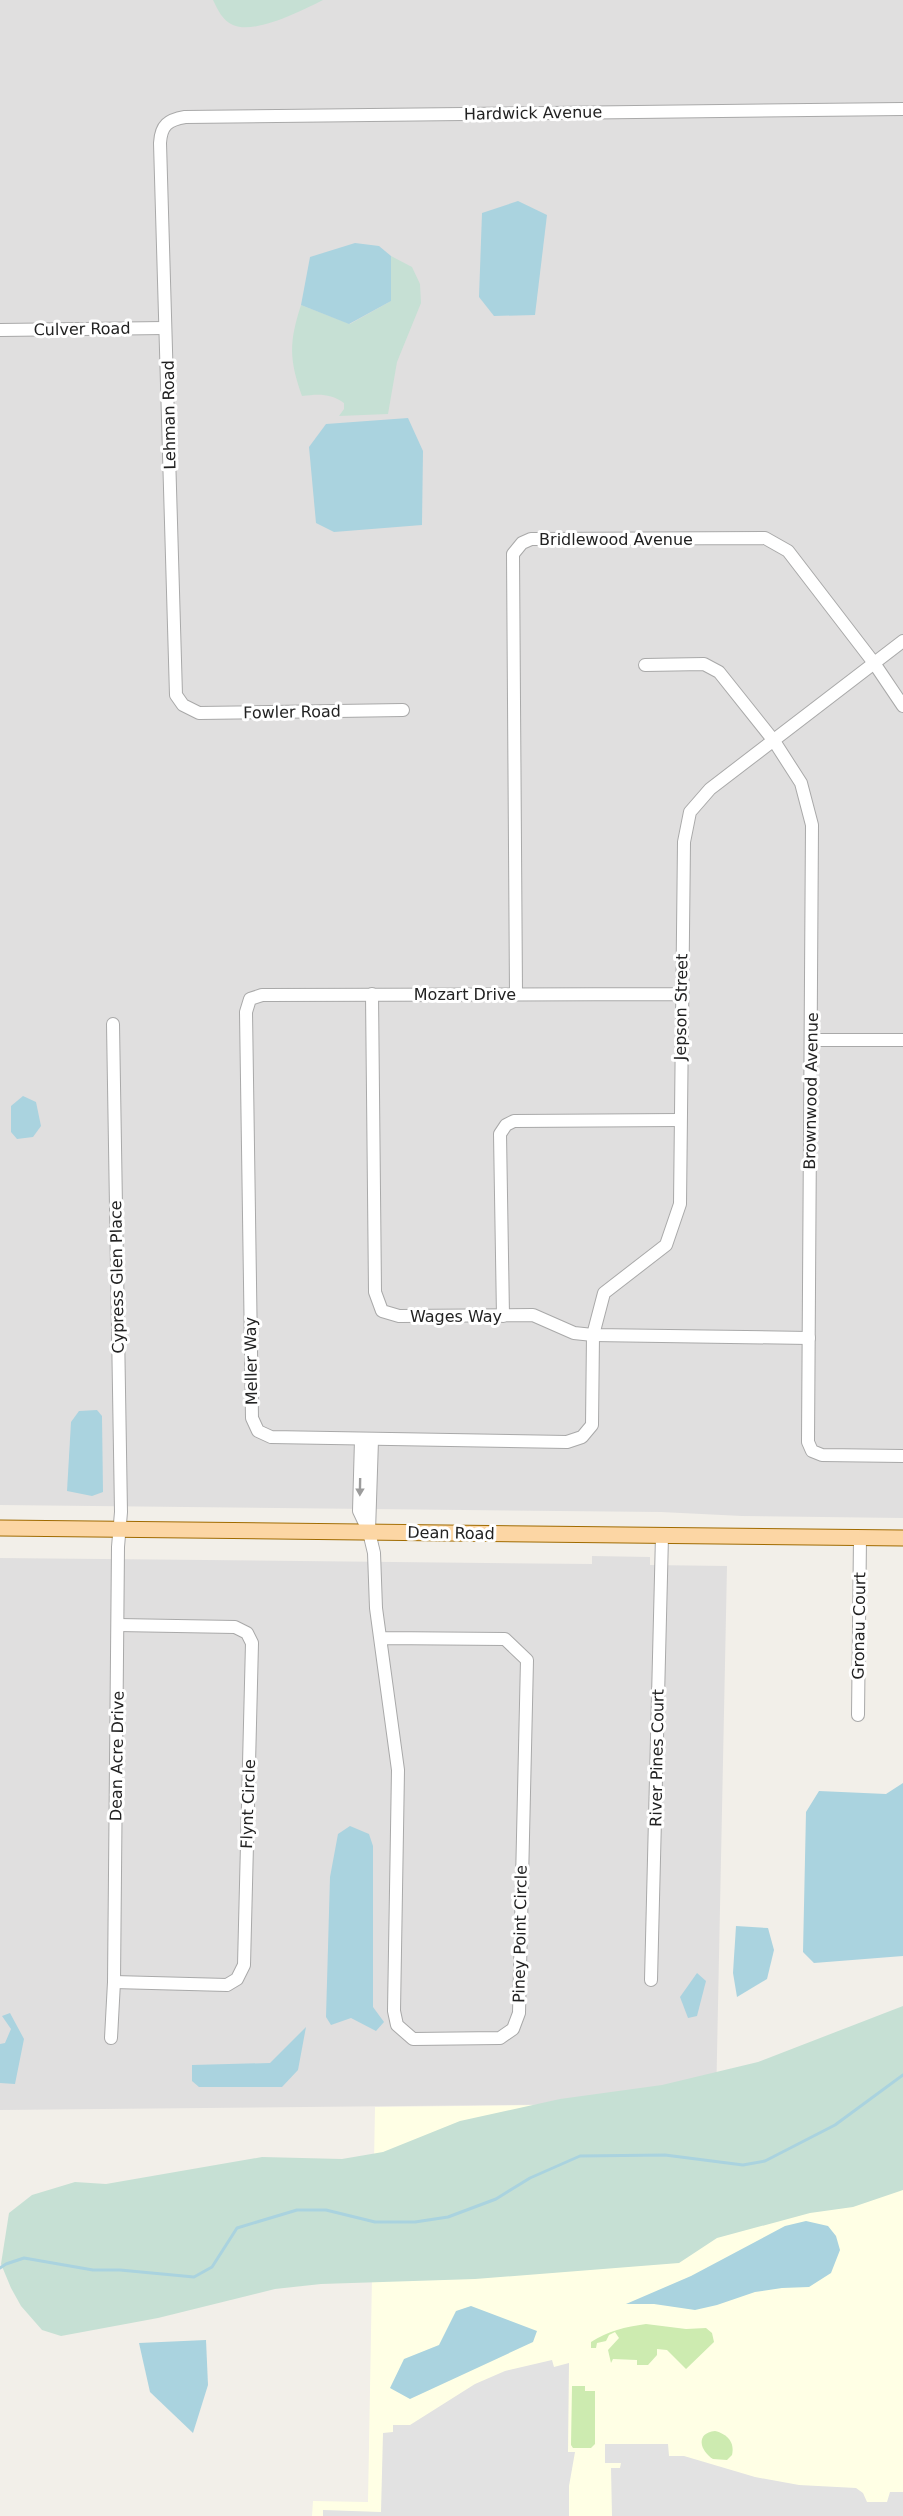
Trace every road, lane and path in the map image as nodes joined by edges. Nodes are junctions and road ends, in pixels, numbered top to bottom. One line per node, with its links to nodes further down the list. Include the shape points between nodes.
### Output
1 (903, 109): 2 (street, Hardwick Avenue, via 185,117)
2 (165, 124): 3 (street, Lehman Road, via 160,143)
3 (165, 328): 4 (street, Culver Road); 8 (street, Lehman Road, via 174,684)
4 (0, 330)
5 (903, 641): 6 (street, Jepson Street)
6 (874, 663): 9 (street, Bridlewood Avenue); 11 (street, Jepson Street); 13 (street, Bridlewood Avenue, via 788,551 765,538 531,539 522,543 513,554)
7 (645, 665): 11 (street, Brownwood Avenue, via 704,664 719,672)
8 (183, 705): 10 (street, Fowler Road, via 210,714)
9 (903, 706)
10 (403, 710)
11 (774, 741): 14 (street, Jepson Street, via 710,789 690,812 684,842); 17 (street, Brownwood Avenue, via 801,783 813,825)
12 (372, 994): 13 (street, Mozart Drive); 15 (street, Mozart Drive, via 262,995); 20 (street, Wages Way, via 375,1292 382,1311 399,1316)
13 (516, 994): 14 (street, Mozart Drive)
14 (681, 994): 19 (street, Jepson Street)
15 (250, 999): 24 (street, Meller Way, via 246,1012 252,1418 258,1431 271,1437)
16 (113, 1024): 27 (street, Cypress Glen Place)
17 (812, 1040): 18 (street); 22 (street, Brownwood Avenue)
18 (903, 1040)
19 (680, 1120): 20 (street, via 514,1121 506,1125 500,1134); 21 (street, Jepson Street, via 680,1204 666,1245 603,1293)
20 (503, 1316): 21 (street, Wages Way, via 533,1315 574,1333)
21 (593, 1335): 22 (street, Wages Way); 23 (street, Jepson Street, via 592,1425)
22 (809, 1338): 25 (street, Brownwood Avenue, via 808,1442 812,1451 822,1455)
23 (582, 1437): 24 (street, Meller Way, via 567,1442)
24 (366, 1440): 28 (street, Piney Point Circle, via 359,1511)
25 (903, 1456)
26 (0, 1528): 27 (main road, Dean Road)
27 (119, 1530): 28 (main road, Dean Road); 32 (street, Dean Acre Drive)
28 (369, 1532): 29 (main road, Dean Road); 33 (street, Piney Point Circle)
29 (663, 1536): 30 (main road, Dean Road); 35 (street, River Pines Court)
30 (860, 1538): 31 (main road, Dean Road); 34 (street, Gronau Court)
31 (903, 1538)
32 (118, 1625): 36 (street, Dean Acre Drive); 36 (street, Flynt Circle, via 235,1627 247,1633 252,1643 244,1965 237,1979 227,1985)
33 (380, 1638): 33 (street, Piney Point Circle, via 398,1770 394,2011 397,2025 413,2039 500,2038 513,2029 519,2013 527,1660 505,1639)
34 (858, 1715)
35 (651, 1980)
36 (114, 1982): 37 (street, Dean Acre Drive)
37 (111, 2038)

